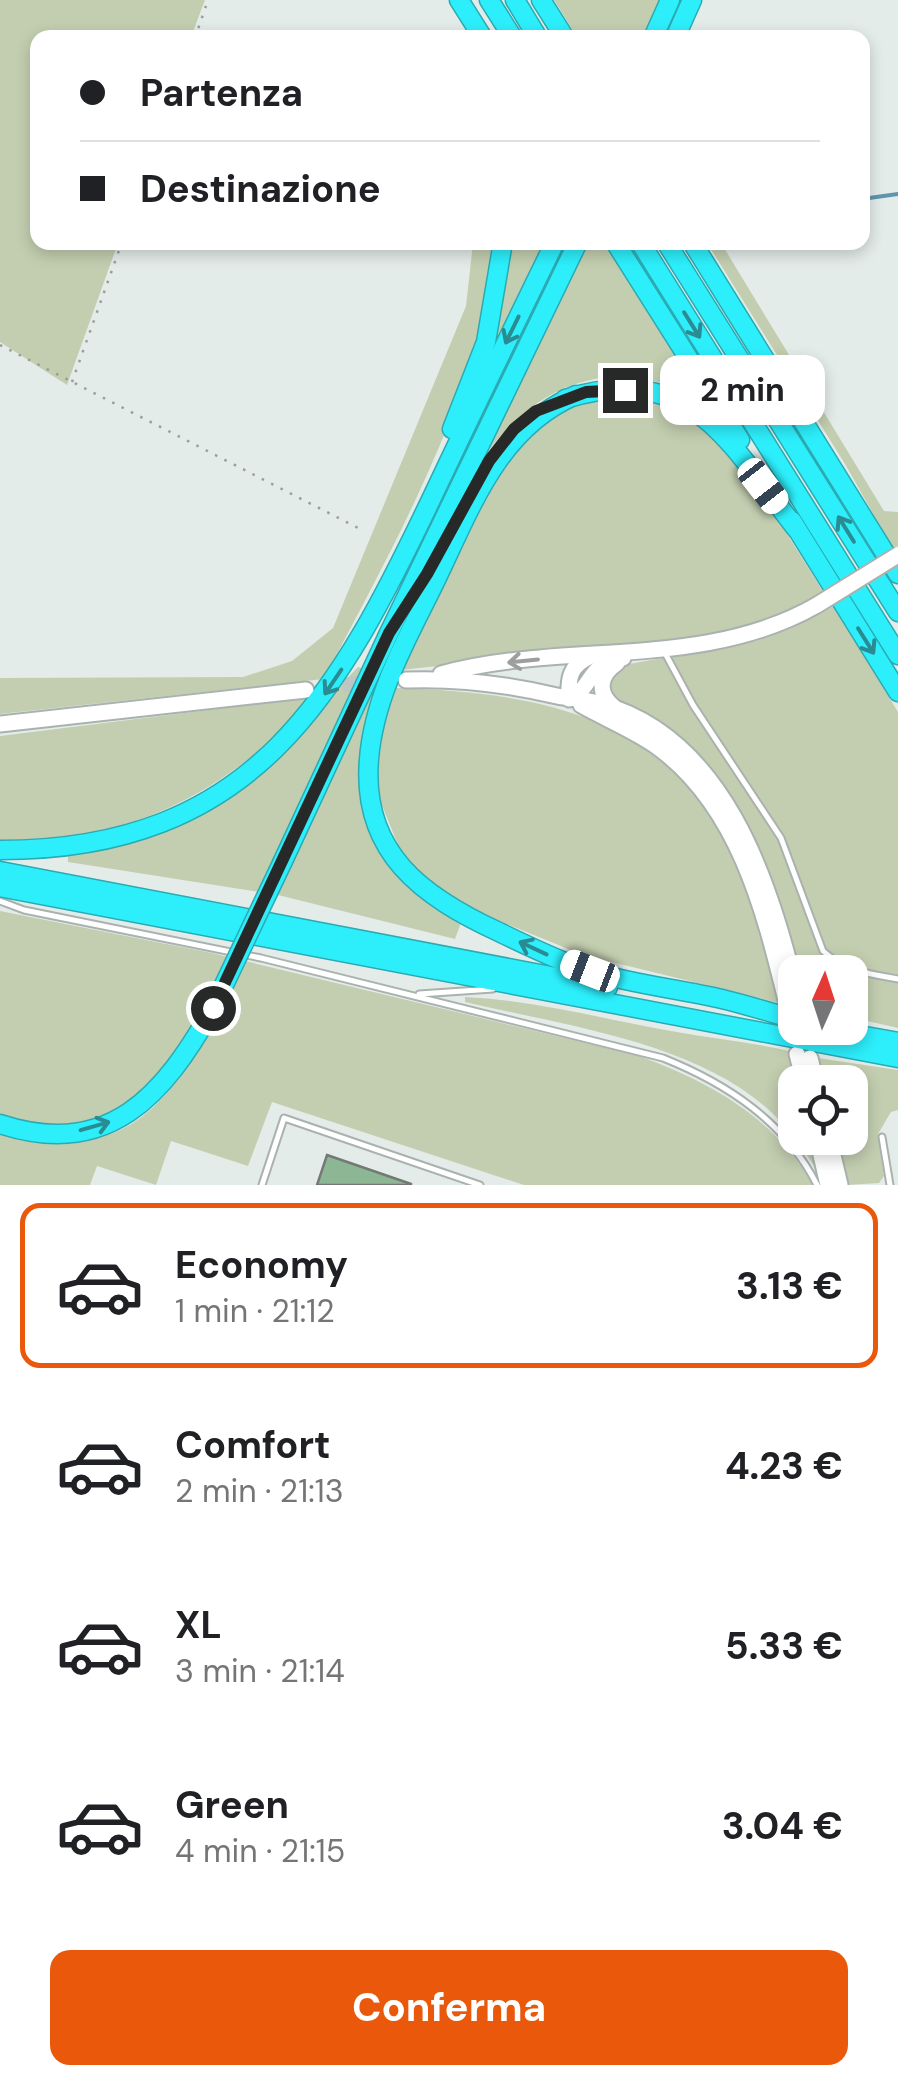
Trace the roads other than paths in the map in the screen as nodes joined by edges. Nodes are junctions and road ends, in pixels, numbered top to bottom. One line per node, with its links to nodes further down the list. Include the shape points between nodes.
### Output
1 (458, 0): 7 (highway); 8 (highway)
2 (490, 0): 9 (highway)
3 (515, 0): 10 (highway)
4 (541, 0): 11 (highway)
5 (670, 0): 12 (highway)
6 (692, 0): 13 (highway)
7 (469, 30)
8 (478, 30)
9 (508, 30)
10 (533, 30)
11 (560, 30)
12 (657, 30)
13 (679, 30)
14 (502, 250): 26 (highway, via 492,319 476,368)
15 (552, 250): 26 (highway, one-way to 26)
16 (574, 250): 27 (highway)
17 (619, 250): 22 (highway)
18 (645, 250): 30 (highway, one-way to 30)
19 (671, 250): 25 (highway, one-way to 19)
20 (697, 250): 24 (highway)
21 (576, 396): 22 (highway, via 638,390 684,404 734,444); 27 (highway, via 536,411 500,446); 47 (highway, one-way to 21, via 590,971 472,920 410,877 376,824 368,761 390,675 504,449 538,416)
22 (798, 531): 34 (highway, one-way to 34)
23 (898, 555): 28 (main road, bridge, via 758,632)
24 (898, 574)
25 (898, 612)
26 (367, 627): 38 (highway, one-way to 38, via 296,728 251,771 199,804 83,844)
27 (389, 633): 52 (highway, one-way to 27, bridge, via 32,1132 94,1128 144,1104 168,1079 213,1008)
28 (653, 652): 29 (main road); 35 (main road, via 604,663); 36 (main road, via 615,664 603,678 603,696); 44 (lane, via 676,676 781,838 822,951 857,972)
29 (598, 654): 31 (main road, one-way to 31, via 463,668); 35 (main road, via 573,669)
30 (898, 654)
31 (424, 679): 32 (main road); 35 (main road, via 490,682)
32 (406, 680)
33 (306, 690): 37 (main road)
34 (898, 692)
35 (569, 698): 36 (main road); 43 (main road, via 657,747 708,800 756,890)
36 (617, 710): 42 (main road, via 679,748 727,806 766,882)
37 (0, 724)
38 (0, 850)
39 (0, 871): 48 (highway)
40 (0, 887): 45 (highway)
41 (0, 901): 46 (lane)
42 (786, 955)
43 (778, 967)
44 (898, 979)
45 (527, 987): 46 (lane); 51 (highway)
46 (411, 995): 58 (lane, via 686,1067 769,1120)
47 (778, 1013)
48 (778, 1013)
49 (868, 1036): 50 (highway)
50 (898, 1042)
51 (898, 1058)
52 (0, 1124)
53 (882, 1136): 61 (lane)
54 (821, 1155): 59 (main road)
55 (832, 1155): 60 (main road)
56 (262, 1185): 57 (lane, via 284,1118)
57 (480, 1185)
58 (818, 1185)
59 (828, 1185)
60 (840, 1185)
61 (890, 1185)

